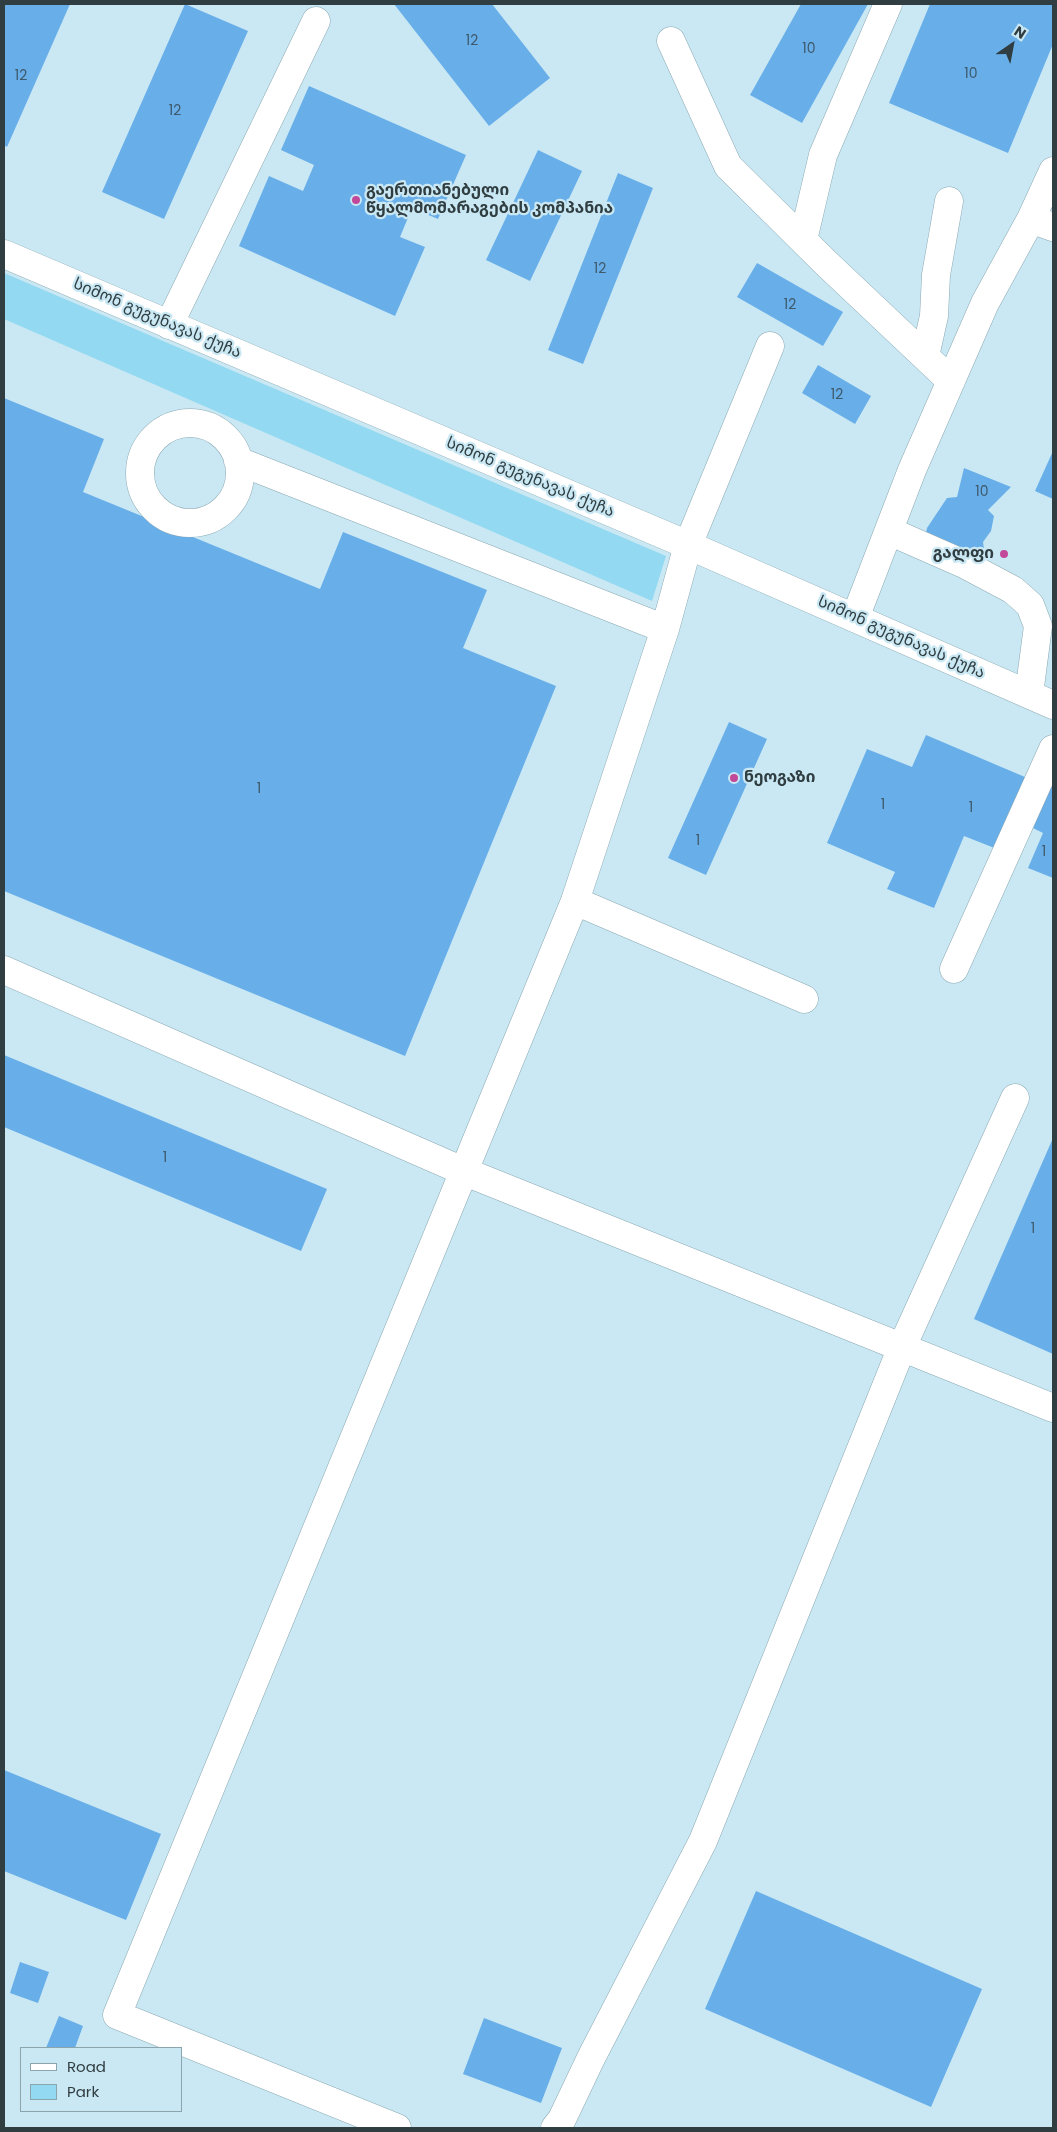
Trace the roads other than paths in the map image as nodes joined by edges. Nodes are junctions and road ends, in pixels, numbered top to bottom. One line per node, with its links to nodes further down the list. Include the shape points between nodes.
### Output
1 (888, 4): 7 (main road, via 823,155)
2 (316, 22): 9 (main road)
3 (671, 41): 7 (main road, via 728,166)
4 (1053, 170): 6 (main road)
5 (949, 201): 11 (main road, via 936,275 934,316)
6 (1042, 223): 12 (main road, via 985,303)
7 (803, 240): 11 (main road)
8 (4, 254): 9 (main road, სიმონ გუგუნავას ქუჩა)
9 (169, 325): 15 (main road, სიმონ გუგუნავას ქუჩა)
10 (770, 346): 15 (main road)
11 (925, 356): 12 (main road)
12 (951, 381): 14 (main road)
13 (238, 461): 17 (main road)
14 (889, 531): 16 (main road); 18 (main road, via 964,564 1013,590 1030,605 1038,626)
15 (688, 545): 16 (main road, სიმონ გუგუნავას ქუჩა); 17 (main road)
16 (855, 618): 18 (main road, სიმონ გუგუნავას ქუჩა)
17 (665, 629): 21 (main road)
18 (1029, 694): 19 (main road, სიმონ გუგუნავას ქუჩა)
19 (1053, 705)
20 (1053, 748): 22 (main road)
21 (574, 901): 24 (main road); 26 (main road)
22 (954, 969)
23 (4, 970): 26 (main road)
24 (804, 999)
25 (1015, 1098): 27 (main road)
26 (463, 1171): 27 (main road); 29 (main road, via 117,2014)
27 (902, 1347): 28 (main road); 30 (main road, via 702,1841)
28 (1053, 1408)
29 (397, 2128)
30 (555, 2128)

